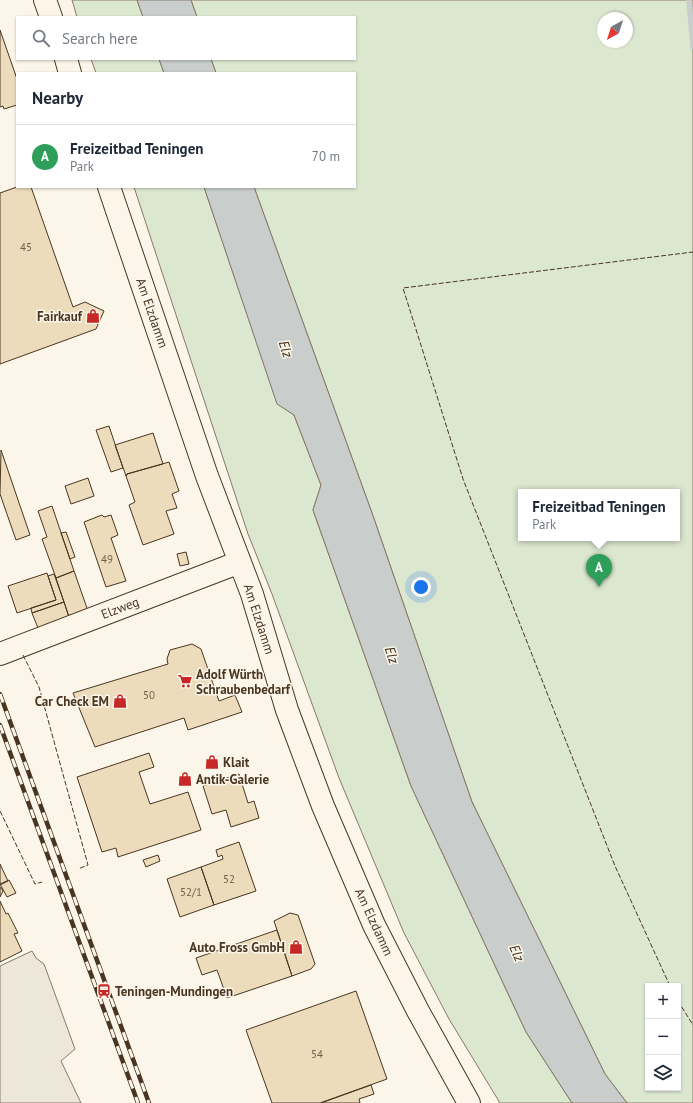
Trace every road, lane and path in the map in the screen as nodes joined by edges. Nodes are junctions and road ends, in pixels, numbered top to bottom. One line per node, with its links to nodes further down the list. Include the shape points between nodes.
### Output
1 (46, 0): 2 (street)
2 (51, 16)
3 (66, 60): 4 (street)
4 (70, 72)
5 (109, 188): 6 (street, Am Elzdamm, via 207,476)
6 (240, 562): 7 (street, Elzweg); 8 (street, Am Elzdamm, via 287,710 348,868 418,1011)
7 (0, 654)
8 (469, 1103)

